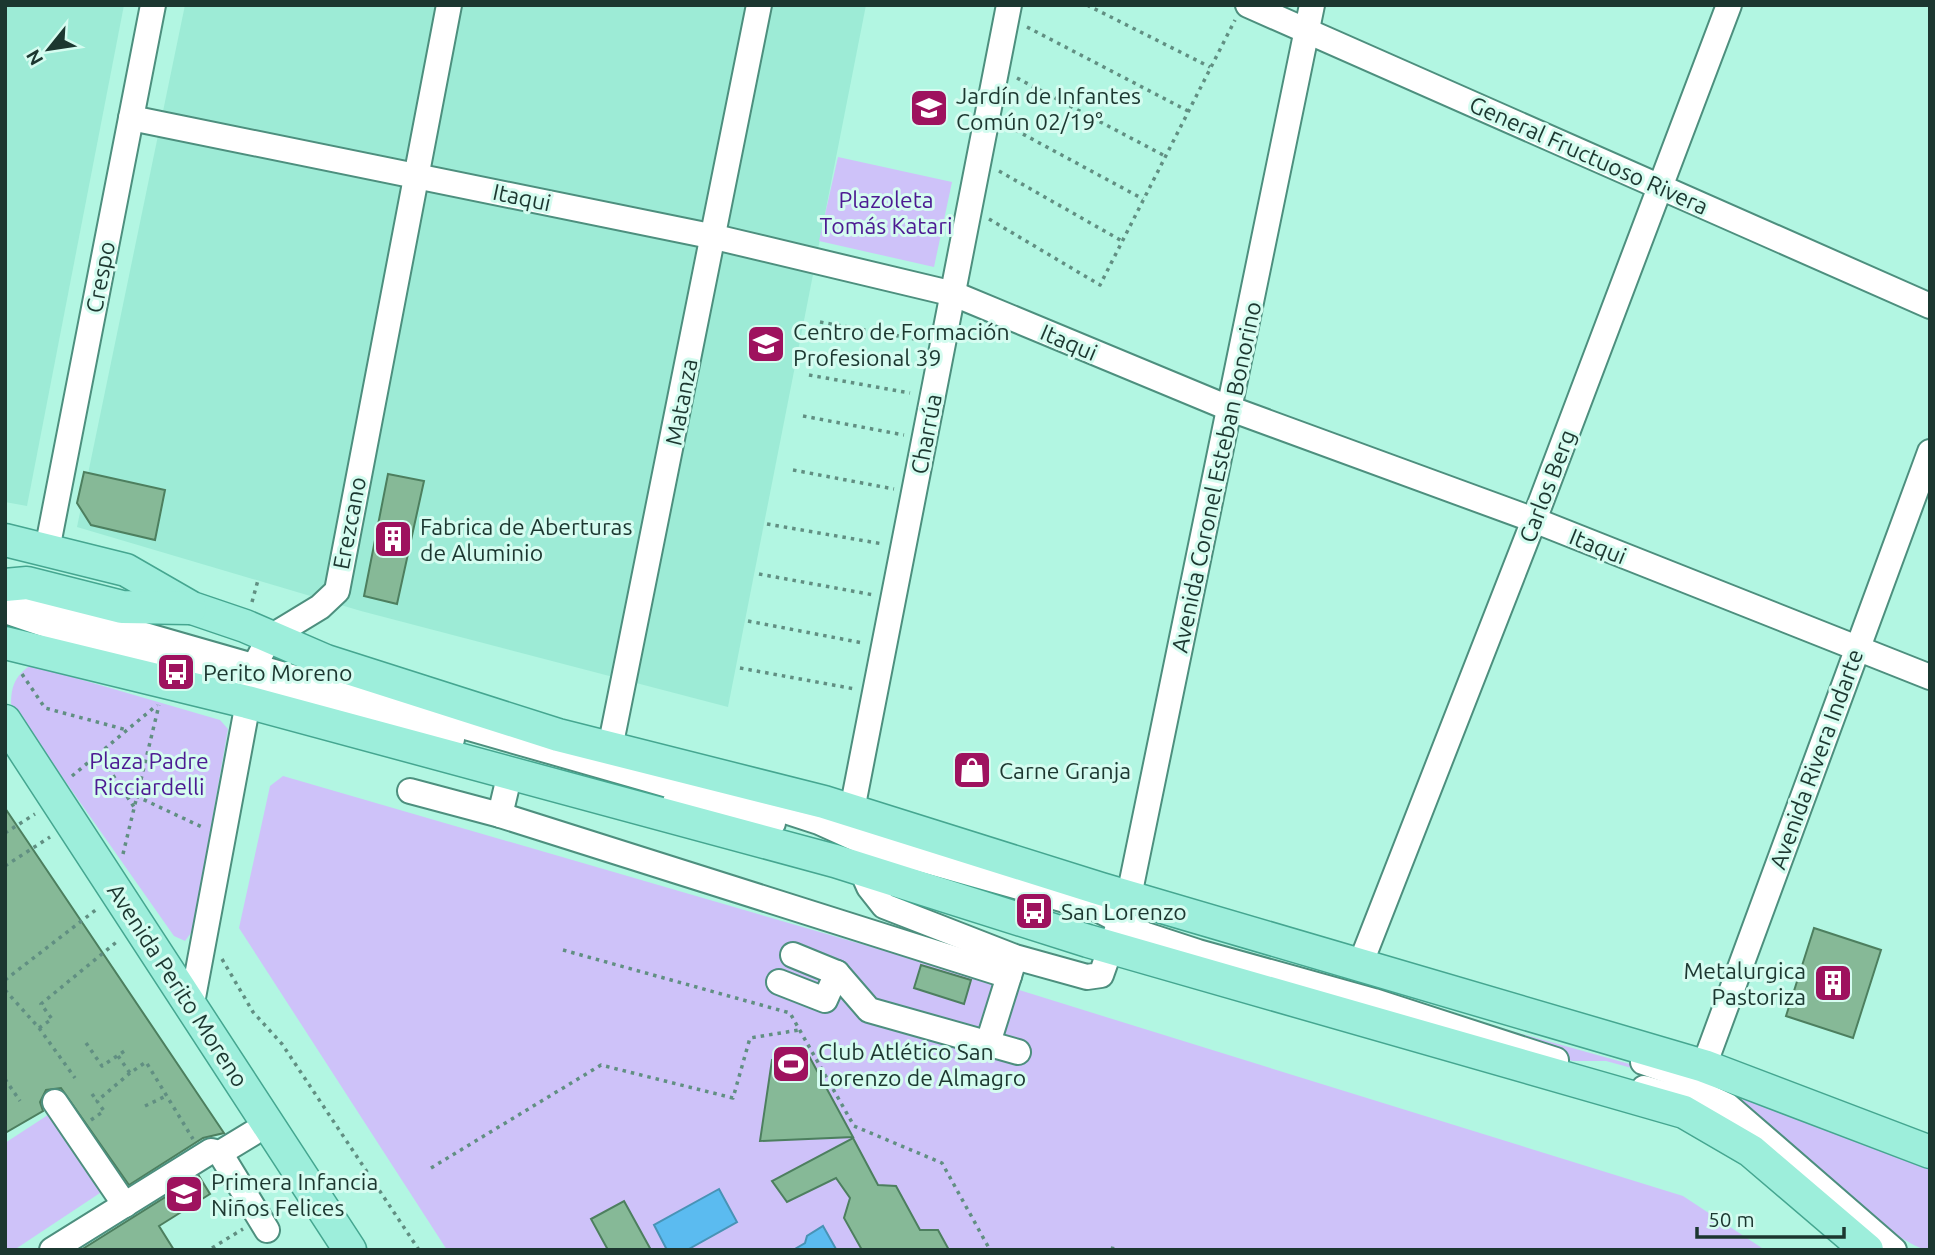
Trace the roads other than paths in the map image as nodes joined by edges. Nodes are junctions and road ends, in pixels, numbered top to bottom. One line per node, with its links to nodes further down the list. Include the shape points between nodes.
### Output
1 (153, 5): 9 (street, Crespo)
2 (449, 5): 10 (street, Erezcano)
3 (759, 5): 12 (street, Matanza)
4 (1312, 5): 8 (street, Avenida Coronel Esteban Bonorino)
5 (1729, 5): 11 (street, Carlos Berg)
6 (1008, 11): 13 (street, Charrúa)
7 (1242, 11): 8 (street, General Fructuoso Rivera)
8 (1307, 32): 11 (street, General Fructuoso Rivera); 15 (street, Avenida Coronel Esteban Bonorino)
9 (131, 118): 10 (street, Itaqui); 19 (street, Crespo)
10 (414, 174): 12 (street, Itaqui); 26 (street, Erezcano, via 337,591)
11 (1660, 185): 14 (street, General Fructuoso Rivera); 17 (street, Carlos Berg)
12 (715, 237): 13 (street, Itaqui); 31 (street, Matanza)
13 (954, 294): 15 (street, Itaqui); 35 (street, Charrúa)
14 (1930, 306)
15 (1231, 409): 17 (street, Itaqui); 38 (street, Avenida Coronel Esteban Bonorino)
16 (1930, 452): 24 (street, Avenida Rivera Indarte)
17 (1535, 520): 24 (street, Itaqui); 41 (street, Carlos Berg)
18 (5, 540): 19 (main road)
19 (47, 550): 22 (main road, via 126,570)
20 (5, 585): 22 (main road, via 27,583 122,607)
21 (5, 601): 26 (street, via 26,601)
22 (192, 608): 26 (main road, via 245,626)
23 (5, 611): 26 (street, via 231,675)
24 (1856, 649): 27 (street, Itaqui); 49 (street, Avenida Rivera Indarte)
25 (12, 656): 26 (main road, via 161,693)
26 (255, 672): 30 (main road); 31 (street); 31 (main road, via 326,661 558,735); 46 (street)
27 (1930, 677)
28 (5, 720): 33 (main road, Avenida Perito Moreno)
29 (5, 760): 33 (main road, Avenida Perito Moreno)
30 (510, 773): 31 (main road); 34 (street)
31 (604, 773): 35 (main road); 35 (main road); 35 (street, via 637,764 700,790 739,796)
32 (410, 791): 34 (street)
33 (49, 812): 36 (main road, Avenida Perito Moreno); 36 (main road, Avenida Perito Moreno)
34 (499, 814): 39 (street)
35 (848, 843): 37 (street, via 869,887); 38 (main road); 38 (main road)
36 (108, 896): 46 (main road, Avenida Perito Moreno); 51 (main road, Avenida Perito Moreno, via 123,937)
37 (884, 906): 39 (street); 42 (street)
38 (1120, 922): 41 (main road); 42 (street, Avenida Coronel Esteban Bonorino, via 1101,975 1094,978); 45 (street, via 1198,952); 49 (main road)
39 (874, 934): 42 (street)
40 (793, 955): 43 (street)
41 (1360, 965): 49 (main road)
42 (1012, 966): 47 (street)
43 (837, 972): 44 (street, via 825,1000); 47 (street, via 869,1010)
44 (779, 982)
45 (1374, 1001): 49 (street, via 1456,1009 1658,1067); 49 (street, via 1664,1094)
46 (192, 1003): 58 (main road, Avenida Perito Moreno)
47 (988, 1043): 48 (street)
48 (1018, 1052)
49 (1694, 1089): 52 (main road); 59 (main road, via 1751,1150); 60 (street, via 1728,1106)
50 (55, 1102): 54 (street)
51 (253, 1133): 53 (street); 57 (main road, Avenida Perito Moreno)
52 (1930, 1152)
53 (212, 1154): 54 (street); 55 (street)
54 (125, 1205): 56 (street)
55 (267, 1230)
56 (52, 1250)
57 (330, 1250)
58 (350, 1250)
59 (1867, 1250)
60 (1894, 1250)

